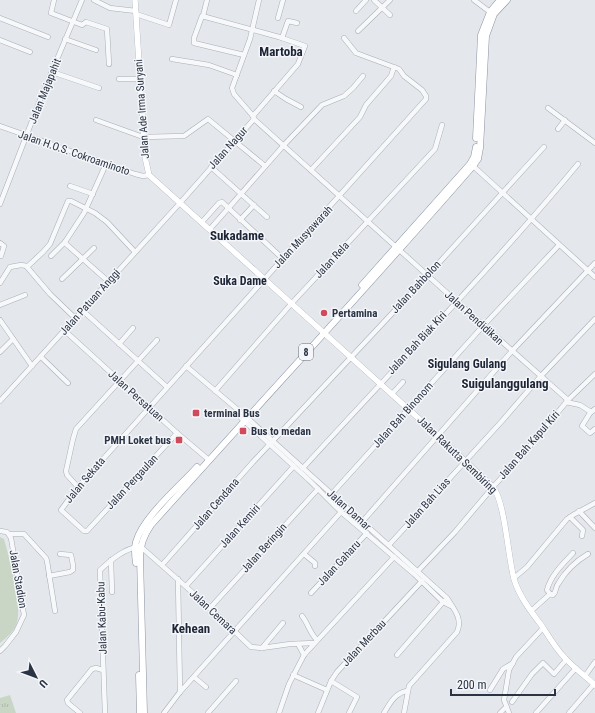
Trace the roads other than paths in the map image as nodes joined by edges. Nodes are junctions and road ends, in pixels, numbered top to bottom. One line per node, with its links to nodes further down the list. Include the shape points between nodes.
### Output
1 (54, 0): 23 (street, via 50,12)
2 (82, 0): 23 (street, Jalan Majapahit)
3 (94, 0): 18 (street, via 110,8)
4 (135, 0): 18 (main road, Jalan Ade Irma Suryani)
5 (176, 0): 18 (street, via 169,25)
6 (208, 0): 19 (street)
7 (259, 0): 25 (street, Jalan Nagur)
8 (283, 0): 22 (street)
9 (366, 0): 16 (street)
10 (374, 0): 15 (street)
11 (390, 0): 15 (street)
12 (474, 0): 17 (street)
13 (500, 0): 17 (highway, 8)
14 (506, 0): 61 (highway, 8, via 494,14 486,36 480,148 478,159)
15 (382, 8): 20 (street); 26 (street)
16 (356, 12)
17 (490, 12): 61 (highway, 8, via 481,35 476,148)
18 (136, 13): 42 (main road, Jalan Ade Irma Suryani)
19 (203, 16): 25 (street); 34 (street, via 194,43)
20 (390, 16)
21 (0, 18): 27 (street)
22 (278, 18)
23 (73, 21): 30 (street, Jalan Majapahit); 36 (street, via 107,29)
24 (296, 23): 28 (street, via 287,22)
25 (252, 31): 28 (street); 34 (street, Jalan Nagur)
26 (358, 31)
27 (48, 37)
28 (282, 38): 44 (street, via 305,47 298,64)
29 (344, 38): 37 (street, via 356,53)
30 (65, 39): 32 (street); 38 (street, Jalan Majapahit)
31 (0, 40): 33 (street)
32 (96, 50)
33 (30, 52)
34 (244, 55): 39 (street, Jalan Nagur)
35 (172, 59): 39 (street, via 209,65)
36 (109, 64)
37 (394, 67): 64 (street, via 391,76 365,106 361,115); 70 (street, Jalan Musyawarah, via 422,90 426,98)
38 (52, 72): 43 (street); 53 (street, Jalan Majapahit)
39 (237, 75): 47 (street, Jalan Nagur, via 233,92)
40 (363, 76): 57 (street, via 344,96 322,105)
41 (119, 79): 42 (street)
42 (140, 79): 54 (main road, Jalan Ade Irma Suryani)
43 (99, 88)
44 (274, 91): 45 (street); 47 (street)
45 (301, 107)
46 (548, 108): 49 (street)
47 (253, 117): 55 (street, Jalan Nagur); 57 (street, Jalan Pendidikan)
48 (96, 120): 54 (street)
49 (565, 120): 52 (street); 56 (street)
50 (442, 125): 79 (street, Jalan Rela, via 436,149)
51 (0, 126): 53 (street, Jalan H.O.S. Cokroaminoto)
52 (558, 129)
53 (27, 136): 59 (street, Jalan H.O.S. Cokroaminoto); 72 (street, Jalan Majapahit)
54 (143, 137): 55 (street, via 184,136 208,119); 65 (main road, Jalan Ade Irma Suryani)
55 (234, 141): 62 (street); 63 (street, Jalan Nagur)
56 (595, 143)
57 (284, 145): 62 (street); 64 (street, Jalan Pendidikan)
58 (544, 147): 67 (street, Jalan Bahbolon)
59 (106, 164): 65 (street, Jalan H.O.S. Cokroaminoto, via 135,174); 69 (street)
60 (578, 164): 77 (street, Jalan Bah Biak Kiri)
61 (472, 165): 67 (street); 86 (highway, 8)
62 (264, 166): 68 (street)
63 (211, 167): 68 (street); 71 (street, Jalan Nagur)
64 (311, 170): 70 (street, Jalan Pendidikan)
65 (149, 175): 71 (main road, Jalan Ade Irma Suryani)
66 (70, 186): 69 (street)
67 (502, 192): 77 (street); 95 (street, Jalan Bahbolon)
68 (240, 193): 73 (street); 74 (street)
69 (93, 194): 75 (street)
70 (340, 196): 79 (street, Jalan Pendidikan); 90 (street, Jalan Musyawarah)
71 (180, 203): 80 (main road, Jalan Ade Irma Suryani); 87 (street, Jalan Patuan Anggi)
72 (0, 204)
73 (254, 205): 76 (street); 78 (street)
74 (228, 208): 78 (street); 80 (street, via 223,203 219,204); 81 (street)
75 (86, 209): 82 (street); 87 (street, via 107,222); 93 (street, via 68,201 50,244)
76 (267, 216)
77 (530, 219): 84 (street); 102 (street, Jalan Bah Biak Kiri)
78 (240, 220): 90 (street)
79 (368, 221): 86 (street, Jalan Pendidikan); 103 (street, Jalan Rela)
80 (202, 222): 81 (main road, Jalan Ade Irma Suryani)
81 (210, 229): 97 (main road, Jalan Ade Irma Suryani)
82 (65, 242): 89 (street); 91 (street)
83 (0, 243): 88 (street, via 4,246)
84 (559, 245): 94 (street); 109 (street, Jalan Bah Binonom)
85 (94, 248): 91 (street)
86 (398, 249): 95 (street, Jalan Pendidikan); 112 (highway, 8)
87 (136, 252): 99 (street, Jalan Patuan Anggi)
88 (1, 256)
89 (51, 256)
90 (282, 258): 97 (street, Jalan Musyawarah)
91 (84, 259): 98 (street); 99 (street)
92 (595, 262): 94 (street)
93 (27, 266): 100 (street, via 10,267); 106 (street, via 50,294)
94 (588, 270): 96 (street); 116 (street)
95 (428, 275): 102 (street, Jalan Pendidikan); 119 (street, Jalan Bahbolon)
96 (595, 277)
97 (265, 278): 103 (main road, Jalan Rakutta Sembiring); 122 (street, Jalan Musyawarah)
98 (62, 279)
99 (108, 282): 105 (street, Jalan Patuan Anggi)
100 (0, 283)
101 (25, 295): 104 (street)
102 (456, 301): 109 (street, Jalan Pendidikan); 128 (street, Jalan Bah Biak Kiri)
103 (292, 303): 112 (main road, Jalan Rakutta Sembiring); 130 (street, Jalan Rela)
104 (0, 305)
105 (82, 310): 106 (street, Jalan Patuan Anggi); 115 (street)
106 (76, 318): 111 (street, Jalan Patuan Anggi)
107 (595, 319): 124 (street, Jalan Bah Lias)
108 (0, 320): 113 (street)
109 (483, 326): 116 (street, Jalan Pendidikan); 135 (street, Jalan Bah Binonom)
110 (133, 328): 115 (street)
111 (64, 330): 118 (street, Jalan Patuan Anggi); 125 (street, Jalan Persatuan)
112 (322, 331): 119 (main road, Jalan Rakutta Sembiring); 137 (highway, 8)
113 (13, 339): 117 (street); 121 (street)
114 (157, 340): 120 (street)
115 (119, 344): 120 (street)
116 (512, 351): 124 (street, Jalan Pendidikan); 140 (street)
117 (0, 352)
118 (41, 357): 121 (street, Jalan Patuan Anggi); 127 (street)
119 (352, 357): 128 (main road, Jalan Rakutta Sembiring); 141 (street, Jalan Bahbolon)
120 (138, 361): 125 (street); 129 (street)
121 (32, 366): 132 (street, Jalan Patuan Anggi)
122 (186, 366): 129 (street, Jalan Musyawarah); 130 (street, Jalan Damar)
123 (595, 374): 133 (street, Jalan Bah Kapul Kiri)
124 (540, 376): 133 (street, Jalan Pendidikan); 143 (street, Jalan Bah Lias)
125 (120, 381): 134 (street, Jalan Persatuan); 147 (street, via 76,430 66,471)
126 (403, 382): 131 (street)
127 (68, 383)
128 (380, 383): 131 (main road, Jalan Rakutta Sembiring); 145 (street, Jalan Bah Biak Kiri)
129 (167, 387): 134 (street, Jalan Musyawarah)
130 (215, 391): 137 (street, Jalan Damar)
131 (392, 394): 135 (main road, Jalan Rakutta Sembiring)
132 (0, 401)
133 (567, 401): 136 (street); 148 (street, Jalan Bah Kapul Kiri)
134 (149, 407): 139 (street, Jalan Persatuan); 147 (street, Jalan Sekata)
135 (409, 409): 140 (main road, Jalan Rakutta Sembiring); 150 (street, Jalan Bah Binonom)
136 (593, 410): 138 (street, via 582,427 590,433)
137 (243, 417): 141 (street, Jalan Damar); 142 (highway, 8)
138 (595, 429)
139 (177, 433): 142 (street, Jalan Persatuan); 158 (street, Jalan Pergaulan)
140 (437, 435): 143 (main road, Jalan Rakutta Sembiring); 155 (street)
141 (272, 443): 144 (street, Jalan Damar); 145 (street, Jalan Damar); 170 (street, Jalan Cendana)
142 (208, 458): 163 (highway, 8, via 151,525)
143 (465, 461): 148 (main road, Jalan Rakutta Sembiring); 162 (street, Jalan Bah Lias)
144 (294, 466): 146 (street, Jalan Damar); 177 (street, Jalan Kemiri)
145 (303, 468): 146 (street, Jalan Damar)
146 (311, 478): 149 (street, Jalan Damar); 150 (street, Jalan Damar)
147 (78, 487): 158 (street, Jalan Sekata, via 61,510)
148 (493, 487): 172 (street, Jalan Bah Kapul Kiri); 174 (main road, Jalan Rakutta Sembiring, via 500,502)
149 (318, 489): 150 (street, Jalan Damar); 182 (street, Jalan Beringin)
150 (330, 496): 153 (street, Jalan Damar); 155 (street, Jalan Damar)
151 (595, 503): 152 (street)
152 (579, 511): 154 (street); 156 (street)
153 (341, 512): 159 (street, Jalan Damar); 166 (street)
154 (570, 517): 161 (street, via 584,531); 174 (street, via 527,567)
155 (362, 522): 162 (street, Jalan Damar)
156 (595, 528)
157 (0, 530): 160 (street, Jalan Stadion)
158 (87, 531)
159 (367, 533): 168 (street, Jalan Damar); 179 (street, Jalan Gaharu)
160 (9, 534): 173 (street, via 26,536 46,558); 192 (street, Jalan Stadion, via 24,615 16,632)
161 (582, 536)
162 (389, 545): 172 (street, Jalan Damar)
163 (138, 546): 169 (street, Jalan Kabu-Kabu); 170 (street, Jalan Cemara); 215 (highway, 8); 216 (highway, 8)
164 (573, 553): 180 (street, via 550,580 547,590)
165 (60, 554): 173 (street, via 71,555 73,570)
166 (304, 554): 171 (street); 188 (street)
167 (588, 554): 180 (street, via 578,560 556,585 553,595)
168 (394, 556): 176 (street, Jalan Damar); 189 (street)
169 (111, 560): 178 (street); 199 (street, Jalan Kabu-Kabu, via 100,570)
170 (162, 565): 175 (street, Jalan Cemara)
171 (315, 566)
172 (418, 571): 181 (street, Jalan Damar)
173 (49, 576): 183 (street)
174 (514, 578): 184 (main road, Jalan Rakutta Sembiring)
175 (178, 579): 177 (street, Jalan Cemara); 210 (street)
176 (422, 581): 181 (street, Jalan Damar); 204 (street, Jalan Merbau)
177 (186, 586): 182 (street, Jalan Cemara)
178 (112, 592)
179 (311, 593)
180 (550, 594): 184 (street)
181 (445, 600): 194 (street); 209 (street, Jalan Damar, via 458,617 460,626)
182 (210, 608): 188 (street, Jalan Cemara)
183 (54, 610)
184 (531, 612): 187 (main road, Jalan Rakutta Sembiring)
185 (302, 616): 189 (street)
186 (283, 623): 191 (street)
187 (543, 628): 195 (main road, Jalan Rakutta Sembiring); 196 (street)
188 (234, 632): 191 (street, Jalan Cemara, via 255,650); 201 (street)
189 (315, 642): 190 (street, Jalan Cemara); 193 (street)
190 (298, 644): 191 (street, Jalan Cemara); 193 (street)
191 (262, 648)
192 (0, 651)
193 (304, 655): 200 (street)
194 (396, 655)
195 (566, 660): 198 (main road, Jalan Rakutta Sembiring); 211 (street, via 554,674 543,663)
196 (513, 662): 208 (street, via 503,669); 212 (street, via 509,670 504,700)
197 (595, 662): 202 (street)
198 (576, 668): 202 (main road, Jalan Rakutta Sembiring); 226 (street)
199 (103, 670): 213 (street, via 92,669 67,700); 214 (street, Jalan Kabu-Kabu)
200 (293, 675): 207 (street); 219 (street)
201 (194, 676): 206 (street); 210 (street)
202 (586, 676): 205 (main road, Jalan Rakutta Sembiring)
203 (236, 680): 218 (street)
204 (331, 681): 207 (street, Jalan Merbau); 221 (street, via 356,697)
205 (595, 684): 227 (street)
206 (206, 687)
207 (327, 690): 220 (street, Jalan Merbau)
208 (490, 690)
209 (407, 691): 222 (street, via 392,699); 223 (street, Jalan Damar)
210 (180, 692): 217 (street)
211 (512, 702)
212 (506, 707): 224 (street); 225 (street)
213 (80, 713)
214 (105, 713)
215 (140, 713)
216 (144, 713)
217 (164, 713)
218 (208, 713)
219 (279, 713)
220 (318, 713)
221 (349, 713)
222 (384, 713)
223 (404, 713)
224 (500, 713)
225 (509, 713)
226 (536, 713)
227 (569, 713)

